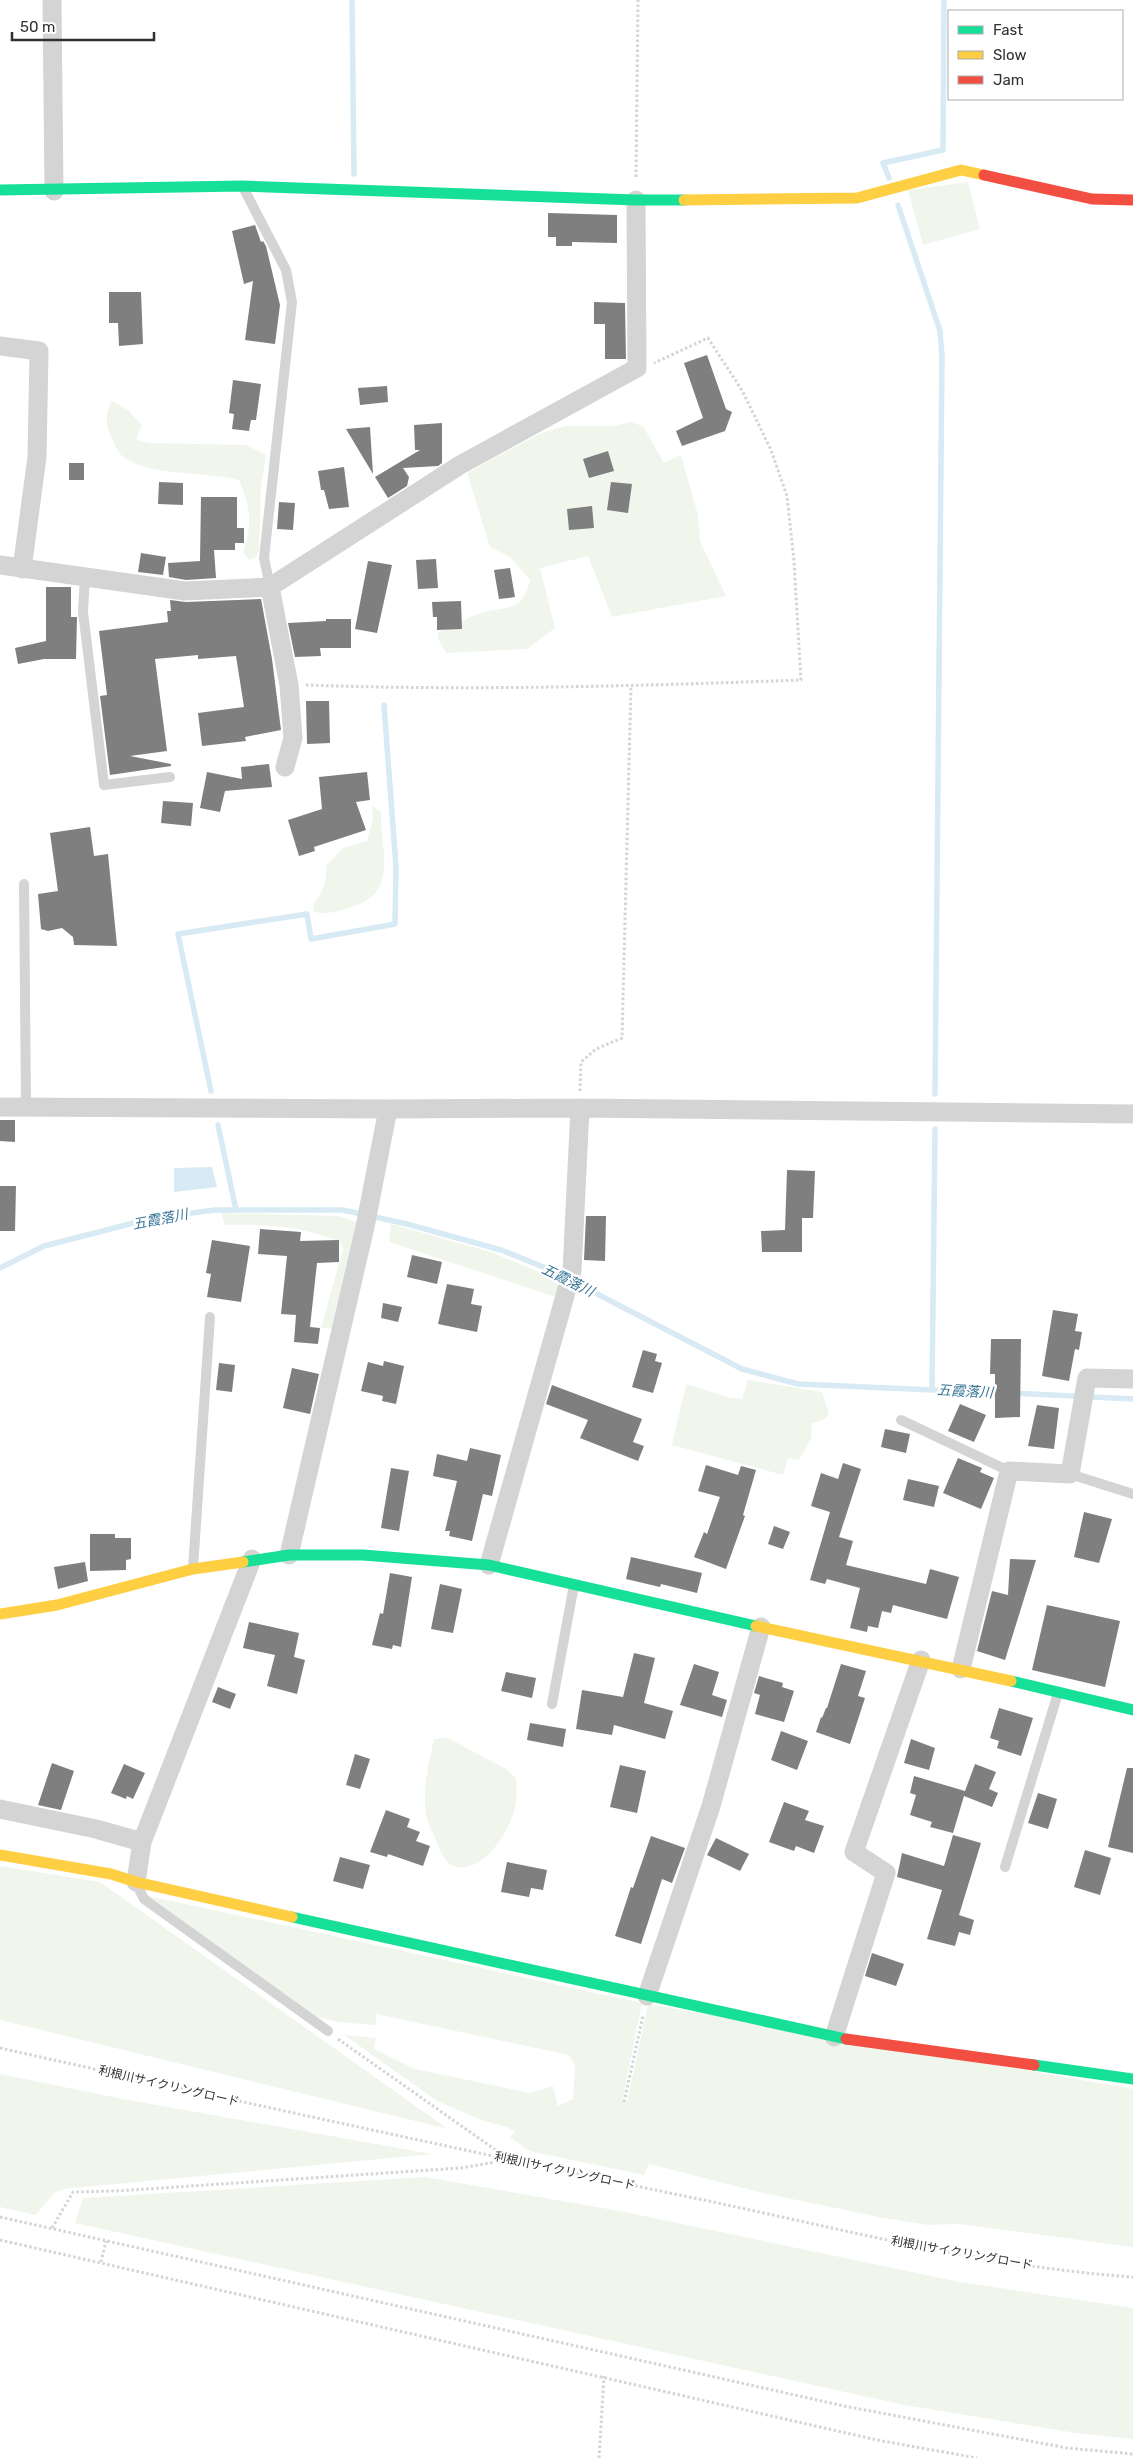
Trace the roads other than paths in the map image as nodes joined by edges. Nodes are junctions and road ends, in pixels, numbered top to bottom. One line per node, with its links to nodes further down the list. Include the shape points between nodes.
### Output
1 (52, 0): 4 (street)
2 (242, 186): 4 (street); 5 (street); 11 (lane, via 286,270 292,302 264,558)
3 (0, 190): 4 (street)
4 (54, 191)
5 (636, 200): 6 (street, via 857,198 961,170 1092,199); 11 (street, via 637,368 460,465)
6 (1133, 200)
7 (0, 346): 9 (street, via 39,351 37,457)
8 (0, 565): 9 (street)
9 (22, 569): 10 (street)
10 (85, 576): 11 (street, via 185,591); 13 (lane, via 83,612 104,785)
11 (270, 586): 12 (street, via 289,685 294,738)
12 (285, 767)
13 (170, 777)
14 (24, 884): 16 (lane)
15 (0, 1107): 16 (street)
16 (26, 1107): 18 (street)
17 (580, 1108): 18 (street); 19 (street); 28 (street, via 570,1278)
18 (388, 1109): 26 (street, via 365,1227)
19 (1133, 1114)
20 (210, 1316): 29 (lane)
21 (1133, 1379): 24 (street, via 1087,1378)
22 (901, 1420): 23 (lane)
23 (1009, 1471): 24 (street); 34 (street)
24 (1070, 1474): 25 (lane)
25 (1133, 1494)
26 (288, 1555): 27 (street); 28 (street, via 364,1555)
27 (252, 1559): 29 (street); 39 (street)
28 (489, 1565): 30 (street)
29 (193, 1569): 31 (street, via 57,1605)
30 (574, 1584): 32 (street); 36 (lane)
31 (0, 1614)
32 (761, 1627): 33 (street); 43 (street, via 711,1806)
33 (921, 1660): 34 (street); 45 (street, via 854,1852 886,1873)
34 (961, 1669): 35 (street)
35 (1058, 1692): 37 (street); 41 (lane)
36 (552, 1704)
37 (1133, 1710)
38 (0, 1809): 39 (street)
39 (142, 1842): 42 (street)
40 (0, 1855): 42 (street, via 111,1874)
41 (1005, 1867)
42 (136, 1882): 43 (street); 44 (lane, via 144,1899)
43 (647, 1996): 45 (street)
44 (328, 2030)
45 (834, 2037): 46 (street)
46 (1133, 2079)

